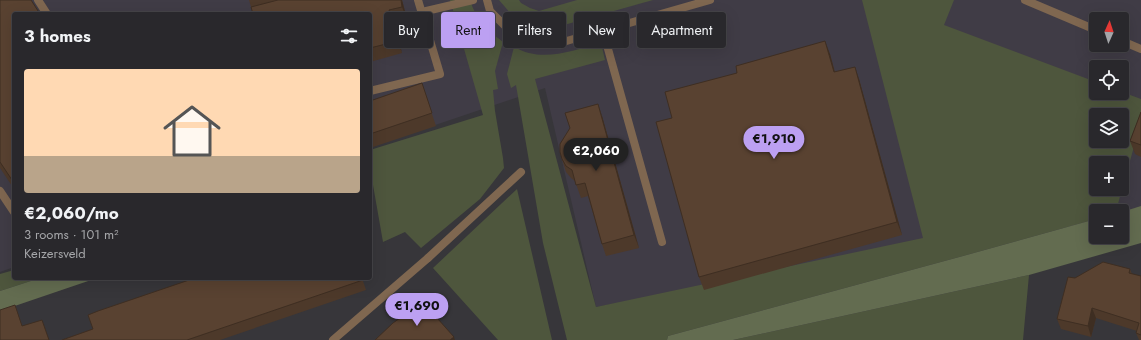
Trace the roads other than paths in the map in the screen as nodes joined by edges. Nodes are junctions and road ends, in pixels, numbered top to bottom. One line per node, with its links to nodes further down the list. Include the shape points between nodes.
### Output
1 (38, 0): 8 (street)
2 (418, 0): 9 (street)
3 (472, 0): 9 (street)
4 (487, 0): 12 (street, via 490,11 511,32 535,42 563,42)
5 (707, 0): 10 (street)
6 (1025, 0): 7 (street)
7 (1035, 2): 11 (street)
8 (46, 12)
9 (422, 12)
10 (629, 23)
11 (1089, 27)
12 (574, 39)
13 (1129, 44): 16 (street)
14 (432, 48): 17 (street, via 440,74)
15 (608, 48): 21 (street)
16 (1141, 49)
17 (372, 91)
18 (521, 172): 22 (street, via 428,258)
19 (0, 191): 20 (street)
20 (12, 209)
21 (662, 242)
22 (333, 340)

